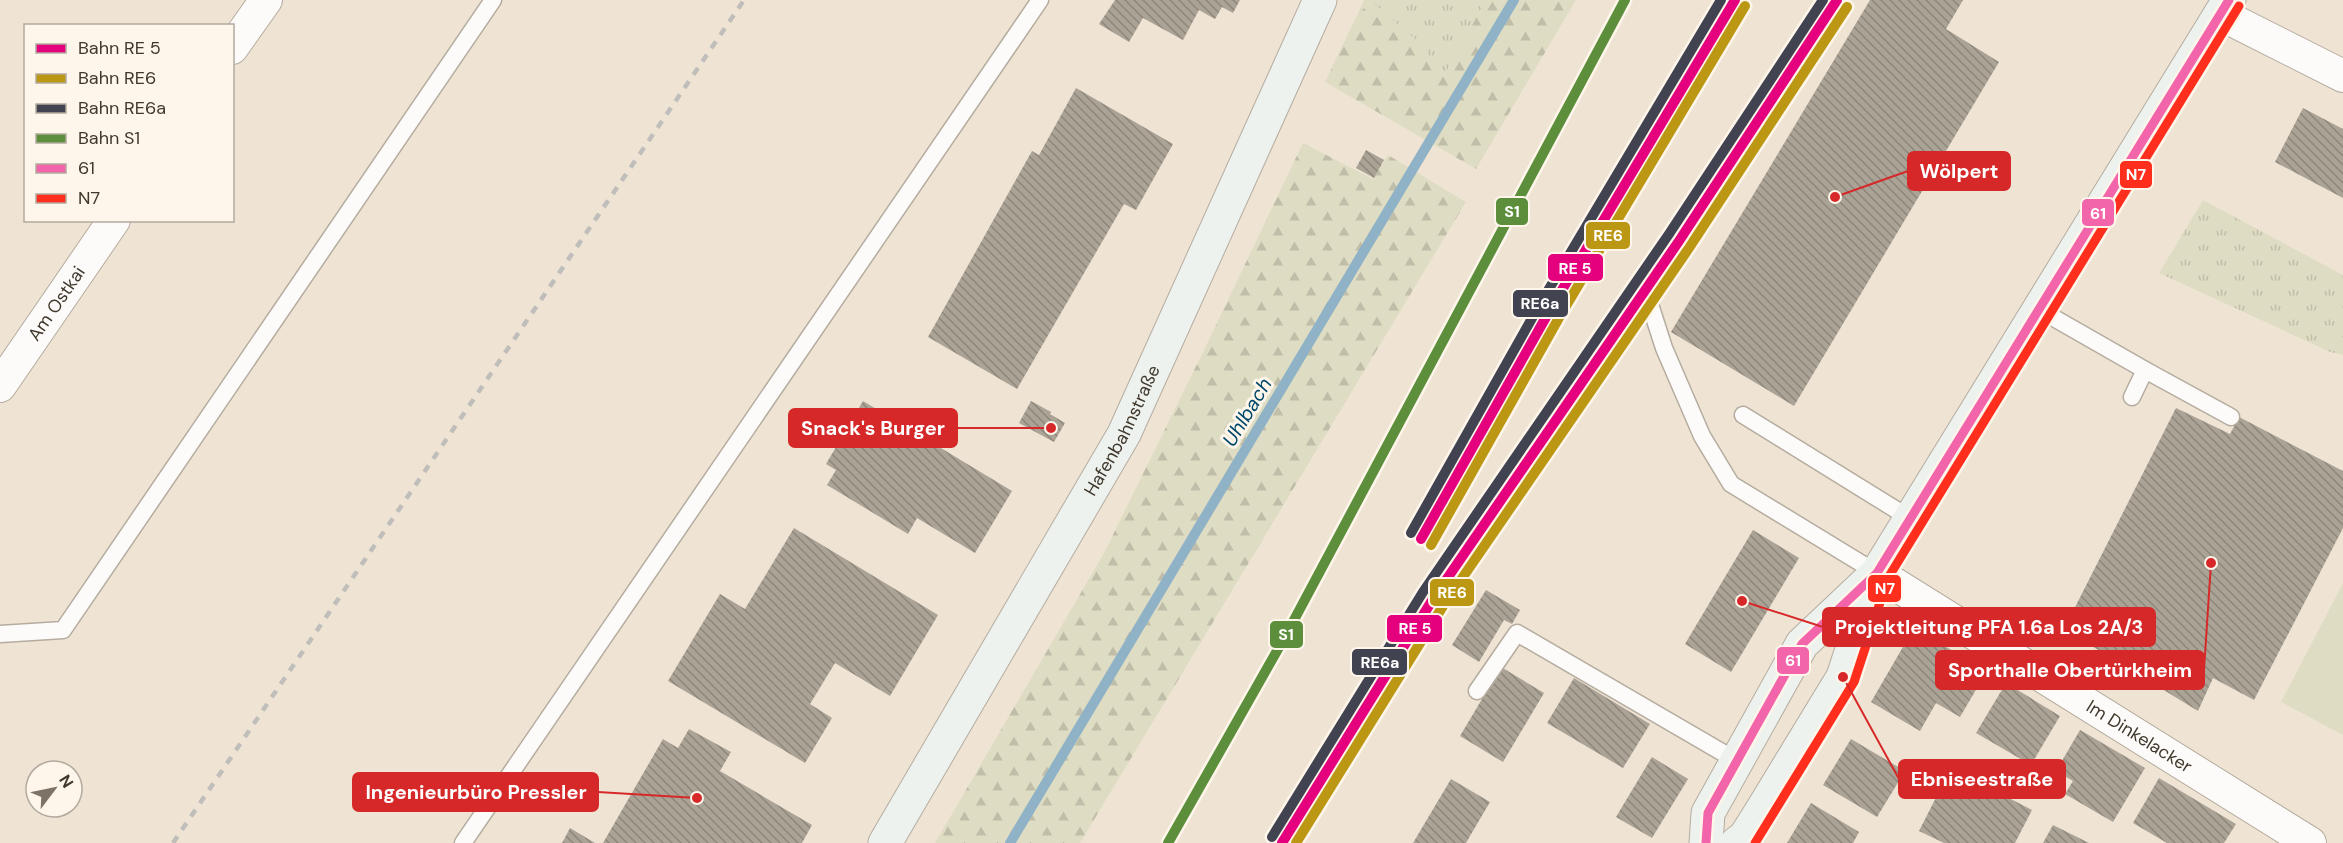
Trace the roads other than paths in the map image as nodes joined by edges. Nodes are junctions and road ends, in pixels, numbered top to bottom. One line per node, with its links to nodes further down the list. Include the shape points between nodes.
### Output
1 (266, 0): 6 (street)
2 (493, 0): 18 (lane, via 63,630)
3 (1041, 0): 22 (lane)
4 (1320, 0): 23 (street, Hafenbahnstraße, via 1124,434)
5 (2224, 7): 7 (street); 10 (street)
6 (234, 45)
7 (2343, 76)
8 (113, 222): 12 (street, Am Ostkai)
9 (1646, 292): 17 (lane, via 1664,348 1702,436 1731,484)
10 (2040, 310): 11 (lane); 16 (street)
11 (2145, 370): 13 (lane); 15 (lane)
12 (0, 386)
13 (2132, 397)
14 (1743, 415): 16 (lane)
15 (2231, 417)
16 (1911, 519): 17 (street)
17 (1877, 573): 20 (street, via 1802,644); 21 (street, Im Dinkelacker); 25 (street, via 1844,677 1745,837)
18 (0, 634)
19 (1477, 691): 20 (lane, via 1517,633)
20 (1737, 761): 24 (street, via 1708,813)
21 (2265, 831): 26 (street, Im Dinkelacker)
22 (463, 843)
23 (885, 843)
24 (1706, 843)
25 (1737, 843)
26 (2310, 843)

